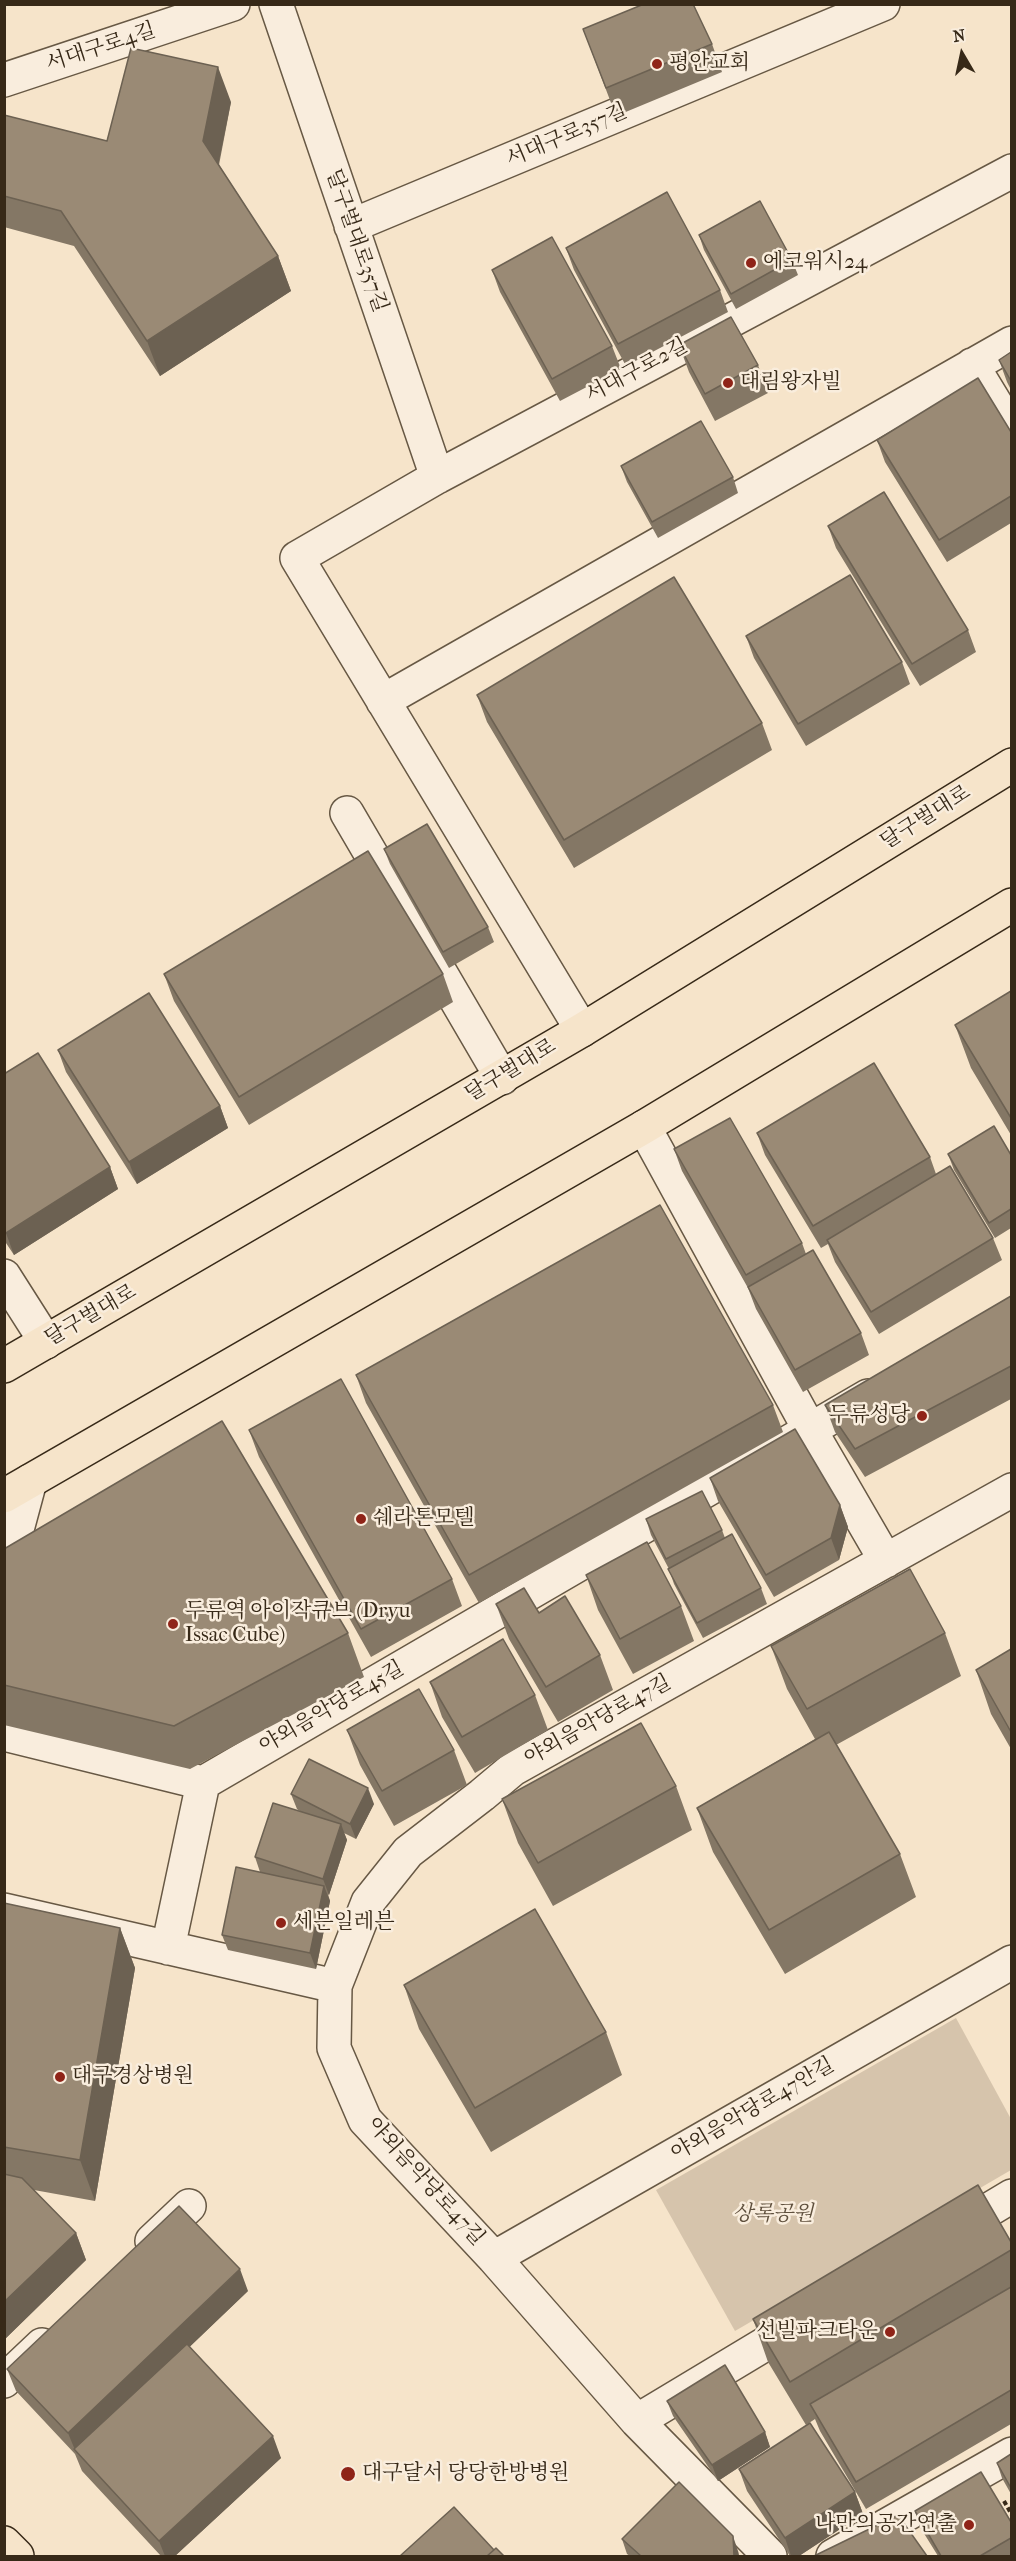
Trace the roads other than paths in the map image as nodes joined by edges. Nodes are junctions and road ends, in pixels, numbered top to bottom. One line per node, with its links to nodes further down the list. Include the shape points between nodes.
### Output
1 (233, 4): 4 (street, 서대구로4길)
2 (276, 4): 6 (street, 달구벌대로357길)
3 (882, 4): 6 (street, 서대구로357길)
4 (4, 80)
5 (1011, 171): 10 (street, 서대구로2길)
6 (351, 226): 10 (street, 달구벌대로357길)
7 (1011, 343): 8 (street)
8 (972, 365): 9 (street); 11 (street)
9 (1011, 431)
10 (437, 477): 11 (street, 서대구로2길, via 297,558)
11 (383, 701): 15 (street)
12 (1011, 765): 15 (main road, 달구벌대로)
13 (347, 813): 16 (street)
14 (1011, 905): 17 (main road)
15 (582, 1030): 16 (main road, 달구벌대로)
16 (502, 1077): 19 (main road, 달구벌대로)
17 (644, 1127): 23 (street); 25 (main road)
18 (4, 1276): 19 (street)
19 (46, 1342): 20 (main road); 21 (main road, 달구벌대로)
20 (4, 1357)
21 (4, 1366)
22 (890, 1383): 23 (street, 야외음악당로45길)
23 (810, 1430): 26 (street); 29 (street, 야외음악당로45길)
24 (1011, 1490): 26 (street, 야외음악당로47길)
25 (14, 1491): 27 (street)
26 (886, 1561): 33 (street, 야외음악당로47길, via 513,1769 408,1852 368,1902)
27 (4, 1578)
28 (4, 1734): 29 (street)
29 (203, 1783): 31 (street)
30 (4, 1910): 31 (street)
31 (168, 1948): 33 (street)
32 (1011, 1962): 37 (street, 야외음악당로47안길)
33 (335, 1986): 37 (street, 야외음악당로47길, via 334,2048 365,2120)
34 (1011, 2196): 36 (street)
35 (189, 2206): 38 (street)
36 (930, 2245)
37 (494, 2258): 42 (street, 야외음악당로47길)
38 (130, 2262)
39 (829, 2306): 42 (street)
40 (63, 2325): 41 (street)
41 (4, 2381)
42 (637, 2421): 46 (street, 야외음악당로47길)
43 (1011, 2454): 47 (street)
44 (4, 2543): 45 (main road)
45 (16, 2556)
46 (770, 2556)
47 (833, 2556)

